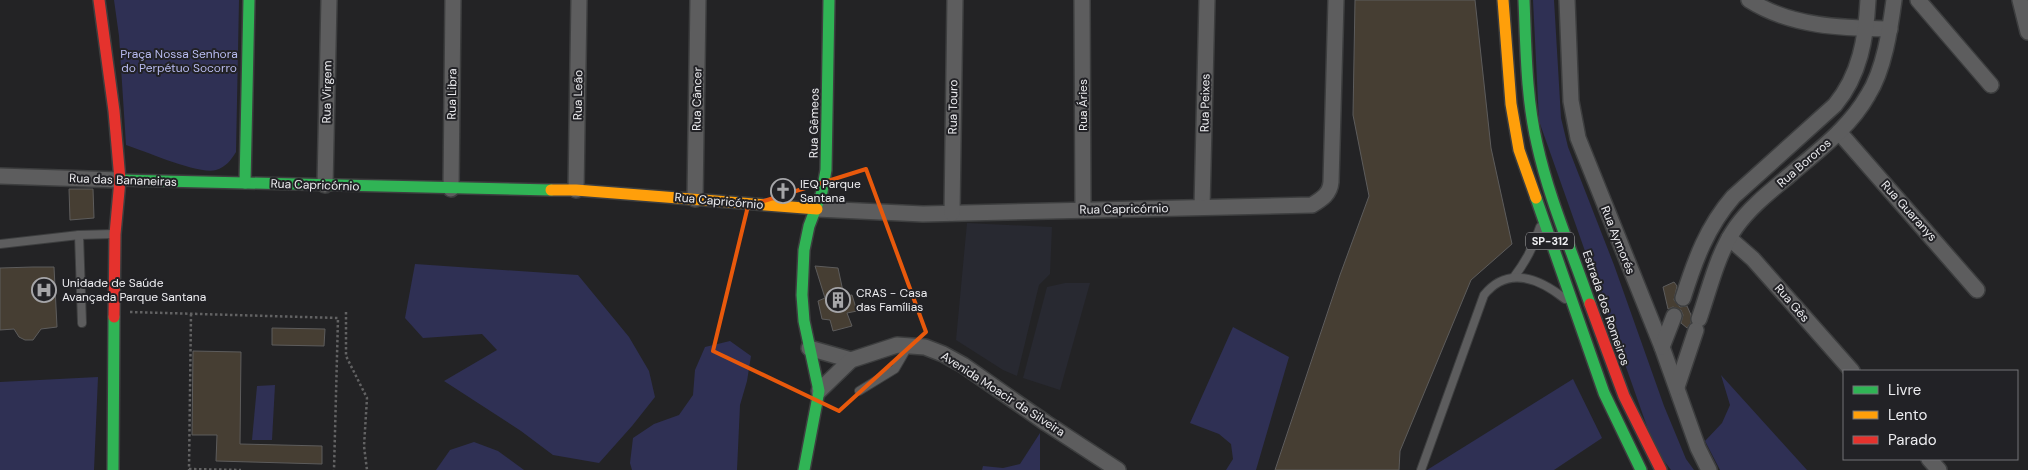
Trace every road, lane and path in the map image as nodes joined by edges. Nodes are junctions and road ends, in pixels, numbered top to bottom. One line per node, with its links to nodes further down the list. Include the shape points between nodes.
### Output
1 (99, 0): 26 (street)
2 (249, 0): 27 (street)
3 (329, 0): 28 (street, Rua Virgem)
4 (453, 0): 29 (street, Rua Libra)
5 (579, 0): 30 (street, Rua Leão)
6 (698, 0): 31 (street, Rua Câncer)
7 (829, 0): 33 (street, Rua Gêmeos, via 827,154 825,181)
8 (955, 0): 35 (street, Rua Touro)
9 (1082, 0): 34 (street, Rua Áries)
10 (1207, 0): 32 (street, Rua Peixes)
11 (1336, 0): 32 (street, Rua Capricórnio, via 1331,182 1326,196 1312,205)
12 (1503, 0): 36 (street, SP-312, via 1515,128)
13 (1524, 0): 67 (street, Estrada dos Romeiros / SP-312, via 1530,101 1543,169 1619,387)
14 (1567, 0): 51 (street, Rua Aymorés, via 1571,101 1578,138)
15 (1749, 0): 20 (street, via 1797,20 1826,26)
16 (1868, 0): 20 (street, Rua Bororos)
17 (1894, 0): 21 (street, Rua Bororos)
18 (2020, 0): 22 (street)
19 (1916, 1): 23 (street)
20 (1865, 28): 21 (street); 43 (street, Rua Bororos, via 1855,72 1845,92 1718,214 1704,241)
21 (1890, 29): 24 (street, Rua Bororos, via 1874,84 1861,107)
22 (2028, 32)
23 (1991, 85)
24 (1839, 132): 39 (street, Rua Bororos, via 1761,199); 42 (street, Rua Guaranys)
25 (0, 176): 26 (street, Rua das Bananeiras)
26 (120, 180): 27 (street, Rua das Bananeiras); 37 (street)
27 (245, 183): 28 (street, Rua Capricórnio)
28 (326, 185): 29 (street, Rua Capricórnio)
29 (450, 189): 30 (street, Rua Capricórnio)
30 (576, 190): 31 (street, Rua Capricórnio)
31 (695, 199): 33 (street, Rua Capricórnio)
32 (1202, 207): 34 (street, Rua Capricórnio)
33 (817, 209): 35 (street, Rua Capricórnio); 52 (street, Rua Gêmeos, via 805,240 802,271 804,321)
34 (1083, 210): 35 (street, Rua Capricórnio)
35 (952, 213)
36 (1542, 218): 41 (lane, via 1533,247); 44 (street, SP-312)
37 (115, 234): 38 (lane); 45 (street)
38 (79, 235): 40 (lane); 49 (lane)
39 (1729, 238): 54 (street, Rua Gês, via 1753,259); 55 (street, Rua Bororos)
40 (0, 244)
41 (1514, 277): 44 (lane, via 1546,286); 65 (lane, via 1492,285 1484,295)
42 (1977, 290)
43 (1683, 298)
44 (1573, 305): 66 (street, SP-312, via 1604,393)
45 (115, 311): 47 (path); 59 (street)
46 (346, 312): 62 (path, via 346,356 367,398 364,446)
47 (191, 314): 60 (path, via 189,469); 61 (path, via 338,318)
48 (1674, 316): 51 (street)
49 (82, 324)
50 (909, 344): 53 (street, Avenida Moacir da Silveira); 57 (lane, via 894,369); 64 (street, Avenida Moacir da Silveira, via 925,346 963,365)
51 (1662, 347): 55 (street, Rua Aymorés)
52 (809, 348): 53 (street); 56 (street, Rua Gêmeos)
53 (851, 360): 56 (street, Avenida Moacir da Silveira)
54 (1851, 370)
55 (1677, 387): 68 (street, Rua Aymorés, via 1698,448)
56 (819, 391): 63 (street)
57 (859, 391)
58 (1930, 460): 69 (street)
59 (113, 470)
60 (241, 470)
61 (334, 470)
62 (367, 470)
63 (804, 470)
64 (1118, 470)
65 (1421, 470)
66 (1641, 470)
67 (1661, 470)
68 (1710, 470)
69 (1939, 470)

